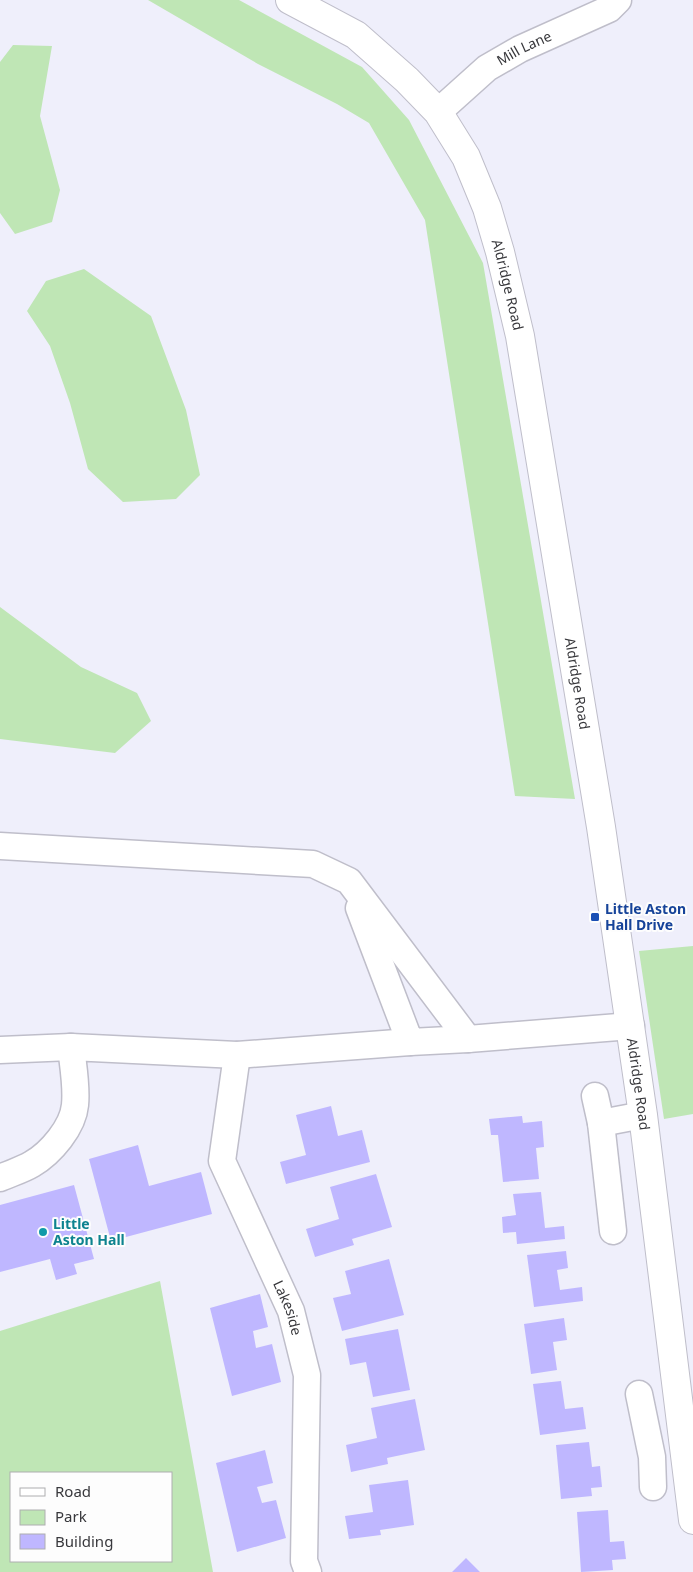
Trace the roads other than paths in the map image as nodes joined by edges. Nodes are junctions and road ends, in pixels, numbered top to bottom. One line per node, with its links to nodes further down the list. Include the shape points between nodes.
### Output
1 (290, 0): 3 (main road, Aldridge Road, via 356,35)
2 (618, 0): 3 (street, Mill Lane, via 609,9 520,49 487,68)
3 (438, 112): 6 (main road, Aldridge Road, via 466,157 487,208 520,336)
4 (0, 846): 5 (street, via 312,864)
5 (349, 881): 7 (street); 8 (street)
6 (631, 1026): 7 (street); 13 (main road, Aldridge Road)
7 (468, 1039): 8 (street)
8 (410, 1042): 11 (street)
9 (71, 1047): 10 (street); 11 (street); 15 (street, via 75,1106 67,1129 57,1143 34,1163)
10 (0, 1050)
11 (237, 1055): 22 (street, Lakeside, via 222,1160 291,1311 307,1375 304,1561)
12 (595, 1096): 14 (street)
13 (643, 1116): 14 (street); 18 (main road, Aldridge Road)
14 (601, 1123): 16 (street)
15 (0, 1178)
16 (614, 1231)
17 (639, 1394): 19 (street)
18 (686, 1456): 19 (street); 21 (main road, Aldridge Road)
19 (652, 1457): 20 (street)
20 (653, 1487)
21 (693, 1520)
22 (308, 1572)

